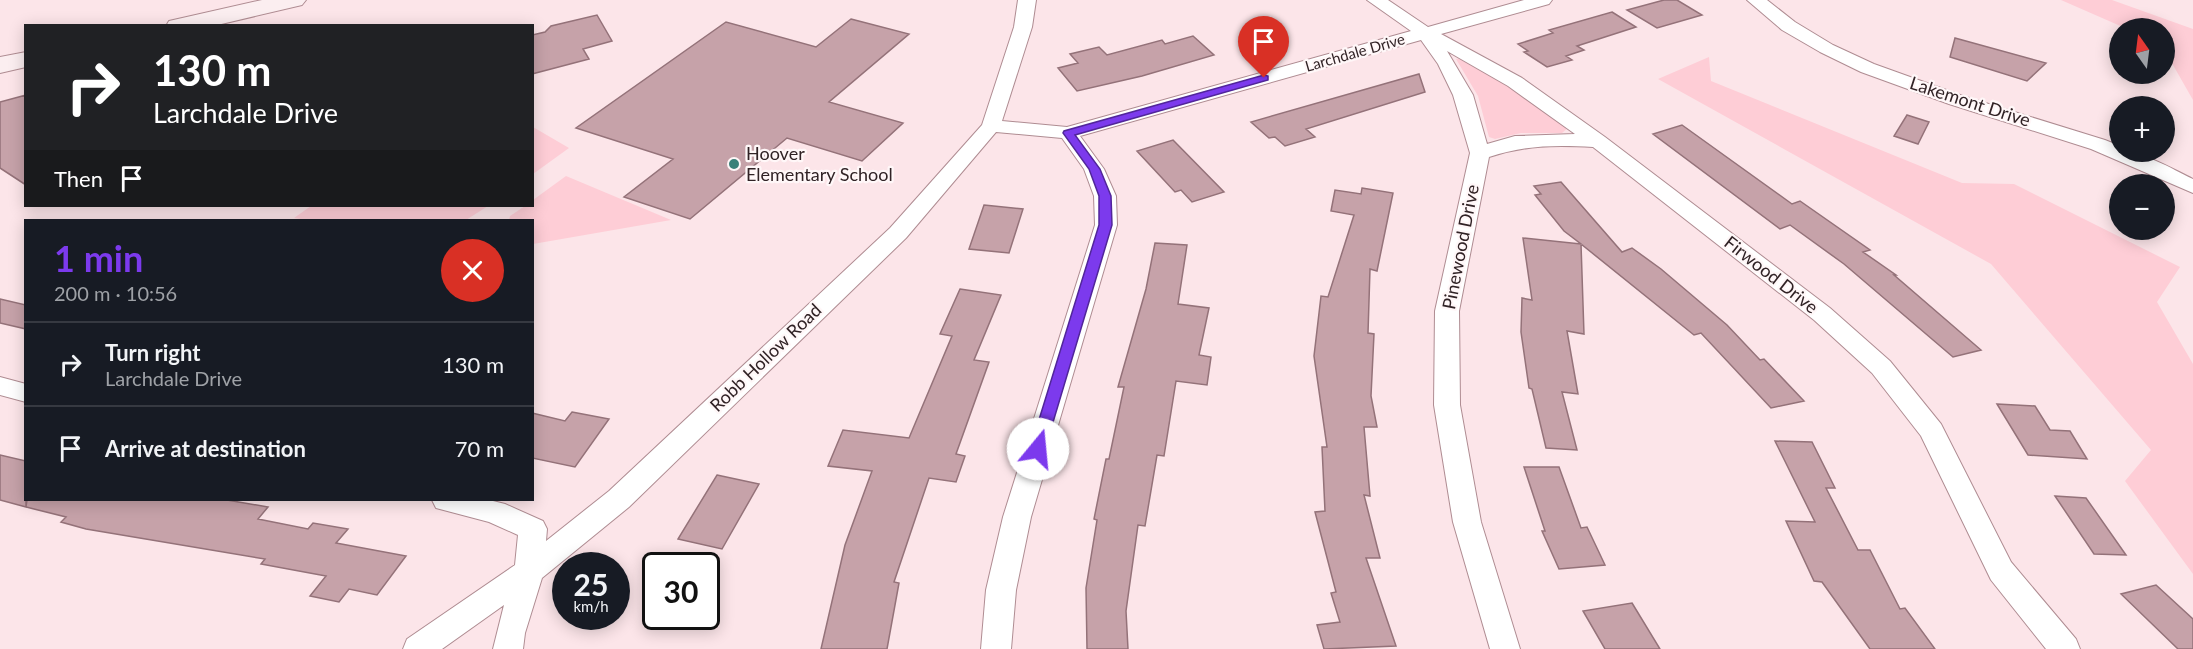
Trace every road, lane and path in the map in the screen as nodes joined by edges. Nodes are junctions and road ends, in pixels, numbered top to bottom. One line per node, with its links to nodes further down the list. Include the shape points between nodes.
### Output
1 (294, 0): 6 (main road)
2 (1027, 0): 10 (street, Robb Hollow Road, via 1023,27)
3 (1376, 0): 7 (street, Firwood Drive)
4 (1543, 0): 7 (street, Larchdale Drive)
5 (1756, 0): 14 (street, Lakemont Drive, via 1820,45 1885,75 2086,140)
6 (187, 24)
7 (1425, 33): 11 (street, Larchdale Drive); 12 (street, Firwood Drive, via 1515,82); 13 (street, Pinewood Drive, via 1447,63 1463,95)
8 (24, 59): 9 (main road)
9 (0, 65)
10 (991, 126): 11 (street, Larchdale Drive); 18 (street, Robb Hollow Road, via 898,233 619,499)
11 (1068, 133): 21 (street, via 1095,169 1105,196 1106,225 1017,517 1001,590)
12 (1598, 141): 13 (street, via 1515,142); 23 (street, Firwood Drive, via 1822,314 1881,367 1932,431 2001,571)
13 (1480, 153): 22 (street, Pinewood Drive, via 1447,311 1447,405 1467,522)
14 (2193, 187)
15 (0, 386): 16 (street)
16 (24, 392)
17 (450, 501): 18 (street, via 495,512 533,529)
18 (529, 571): 19 (street, Robb Hollow Road); 20 (street)
19 (418, 649)
20 (508, 649)
21 (996, 649)
22 (1505, 649)
23 (2065, 649)

